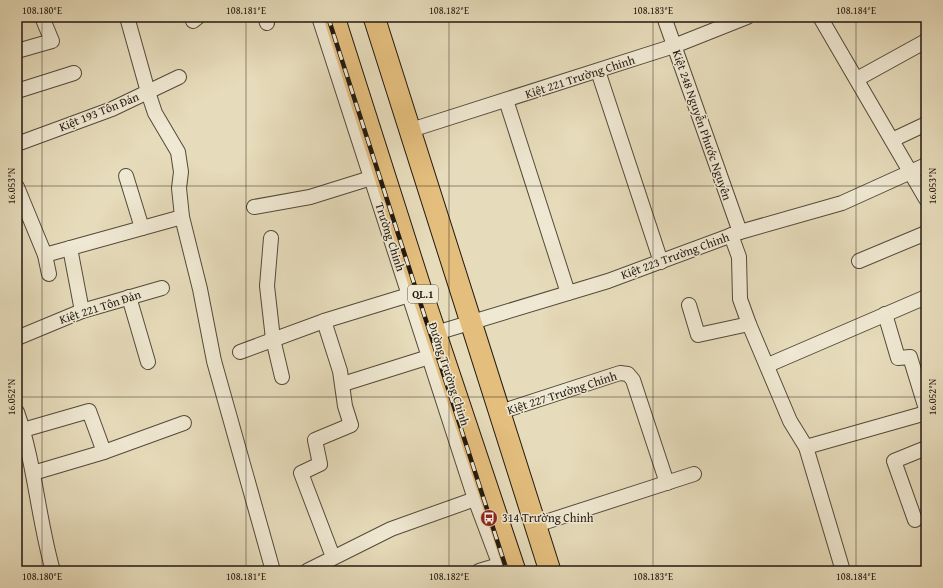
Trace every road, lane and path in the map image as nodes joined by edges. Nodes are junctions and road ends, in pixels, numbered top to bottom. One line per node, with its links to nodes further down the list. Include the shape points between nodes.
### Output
1 (42, 17): 11 (street, via 52,41)
2 (127, 17): 17 (street)
3 (319, 17): 26 (street, Trường Chinh)
4 (334, 17): 51 (highway, Đường Trường Chinh / QL.1)
5 (374, 17): 20 (highway)
6 (664, 17): 10 (street, Kiệt 248 Nguyễn Phước Nguyên)
7 (747, 17): 10 (street, Kiệt 221 Trường Chinh)
8 (820, 17): 15 (street)
9 (926, 41): 15 (street)
10 (674, 46): 12 (street, Kiệt 221 Trường Chinh); 33 (street, Kiệt 248 Nguyễn Phước Nguyên)
11 (17, 51)
12 (598, 71): 18 (street, Kiệt 221 Trường Chinh); 38 (street)
13 (74, 73): 16 (street)
14 (179, 77): 17 (street, Kiệt 193 Tôn Đản)
15 (856, 79): 21 (street)
16 (17, 91)
17 (148, 92): 22 (street, Kiệt 193 Tôn Đản, via 112,109); 30 (street, via 155,113 178,152)
18 (506, 100): 20 (street, Kiệt 221 Trường Chinh); 41 (street)
19 (926, 124): 21 (street)
20 (411, 130): 49 (highway)
21 (892, 140): 24 (street)
22 (17, 144)
23 (926, 165): 24 (street, Kiệt 223 Trường Chinh)
24 (911, 172): 28 (street); 33 (street, Kiệt 223 Trường Chinh, via 842,203)
25 (126, 176): 31 (street)
26 (371, 178): 29 (street, via 310,196); 42 (street, Trường Chinh)
27 (17, 187): 36 (street)
28 (925, 194)
29 (254, 207)
30 (182, 217): 31 (street); 78 (street, via 214,361)
31 (142, 228): 35 (street)
32 (926, 232): 37 (street)
33 (736, 234): 38 (street, Kiệt 223 Trường Chinh); 50 (street, Kiệt 248 Nguyễn Phước Nguyên, via 740,299)
34 (271, 238): 53 (street, via 267,286)
35 (70, 248): 36 (street); 46 (street)
36 (45, 255): 39 (street)
37 (859, 261)
38 (661, 262): 41 (street, Kiệt 223 Trường Chinh)
39 (49, 274)
40 (162, 288): 43 (street, Kiệt 221 Tôn Đản)
41 (568, 293): 49 (street, Kiệt 223 Trường Chinh)
42 (409, 295): 48 (street); 55 (street, Trường Chinh)
43 (129, 297): 46 (street, Kiệt 221 Tôn Đản); 56 (street)
44 (926, 297): 47 (street)
45 (689, 305): 50 (street, via 698,335)
46 (82, 311): 52 (street, Kiệt 221 Tôn Đản)
47 (885, 314): 57 (street); 60 (street, via 898,358 910,357)
48 (324, 321): 53 (street); 59 (street)
49 (471, 322): 51 (street, Kiệt 223 Trường Chinh); 62 (highway)
50 (749, 324): 57 (street, Kiệt 248 Nguyễn Phước Nguyên)
51 (436, 333): 76 (highway, Đường Trường Chinh / QL.1)
52 (17, 338)
53 (273, 339): 54 (street); 58 (street)
54 (240, 352)
55 (429, 357): 59 (street, Đường Trường Chinh); 72 (street, Trường Chinh)
56 (148, 362)
57 (768, 365): 66 (street, Kiệt 248 Nguyễn Phước Nguyên, via 790,421)
58 (282, 377)
59 (343, 384): 75 (street, via 345,406 351,425 315,440 320,464 301,473)
60 (926, 409)
61 (17, 412): 65 (street)
62 (500, 412): 71 (street, Kiệt 227 Trường Chinh, via 620,373 628,374 633,380); 74 (highway)
63 (926, 414): 66 (street)
64 (184, 423): 68 (street)
65 (23, 430): 68 (street, via 89,411); 69 (street)
66 (806, 447): 82 (street, Kiệt 248 Nguyễn Phước Nguyên)
67 (926, 448): 73 (street, via 894,461)
68 (104, 452): 69 (street)
69 (33, 473): 77 (street)
70 (694, 474): 71 (street)
71 (667, 483): 74 (street)
72 (476, 499): 75 (street, via 391,529); 76 (street, Trường Chinh)
73 (914, 520)
74 (536, 525): 81 (highway)
75 (333, 557): 79 (street)
76 (505, 569): 80 (street)
77 (53, 571)
78 (273, 571)
79 (307, 571)
80 (479, 571)
81 (550, 571)
82 (843, 571)

